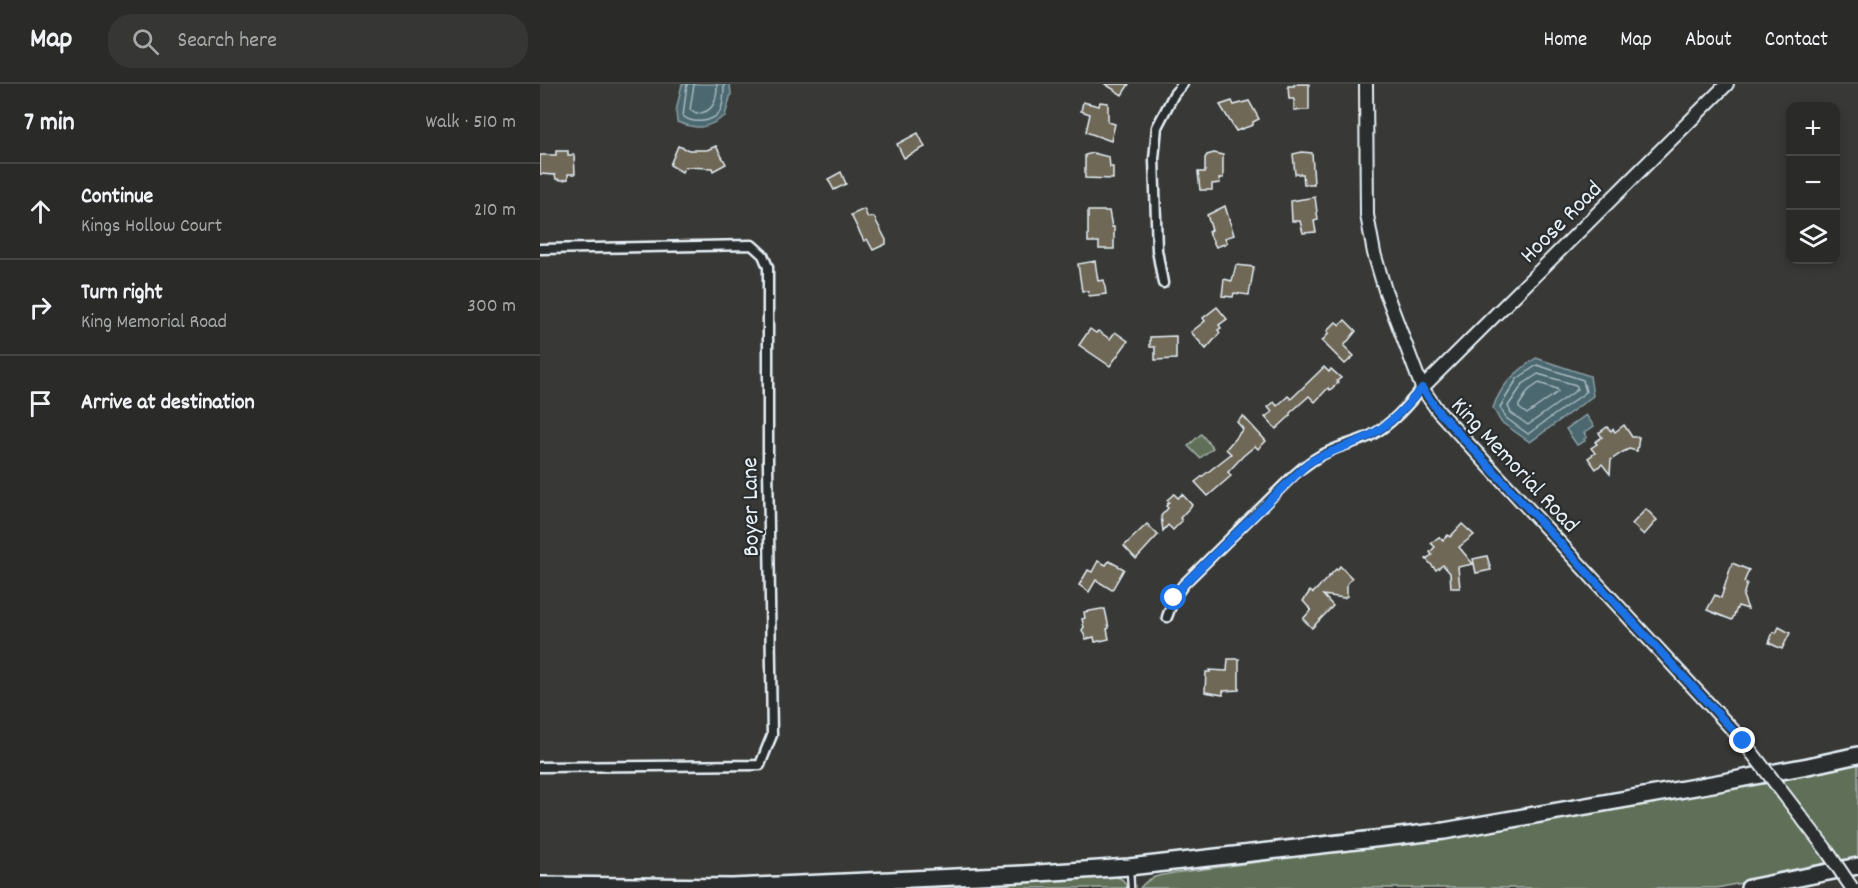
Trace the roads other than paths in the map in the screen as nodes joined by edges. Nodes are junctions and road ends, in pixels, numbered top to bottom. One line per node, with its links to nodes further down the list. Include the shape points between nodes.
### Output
1 (1183, 84): 5 (street, via 1157,127 1156,250)
2 (1366, 84): 6 (street, King Memorial Road, via 1367,215 1385,291)
3 (1727, 84): 6 (street, Hoose Road)
4 (540, 249): 9 (street, Boyer Lane, via 752,245 763,255 768,267 772,735 760,765)
5 (1163, 283)
6 (1422, 388): 7 (street, via 1385,426 1328,452 1294,475 1183,585); 15 (street, King Memorial Road, bridge, via 1438,411 1743,741)
7 (1167, 617)
8 (1858, 755): 11 (highway, via 1444,831)
9 (540, 767)
10 (1858, 866): 14 (highway)
11 (1129, 867): 12 (highway, via 732,887); 13 (lane)
12 (540, 885)
13 (1131, 888)
14 (1749, 888)
15 (1852, 888)

